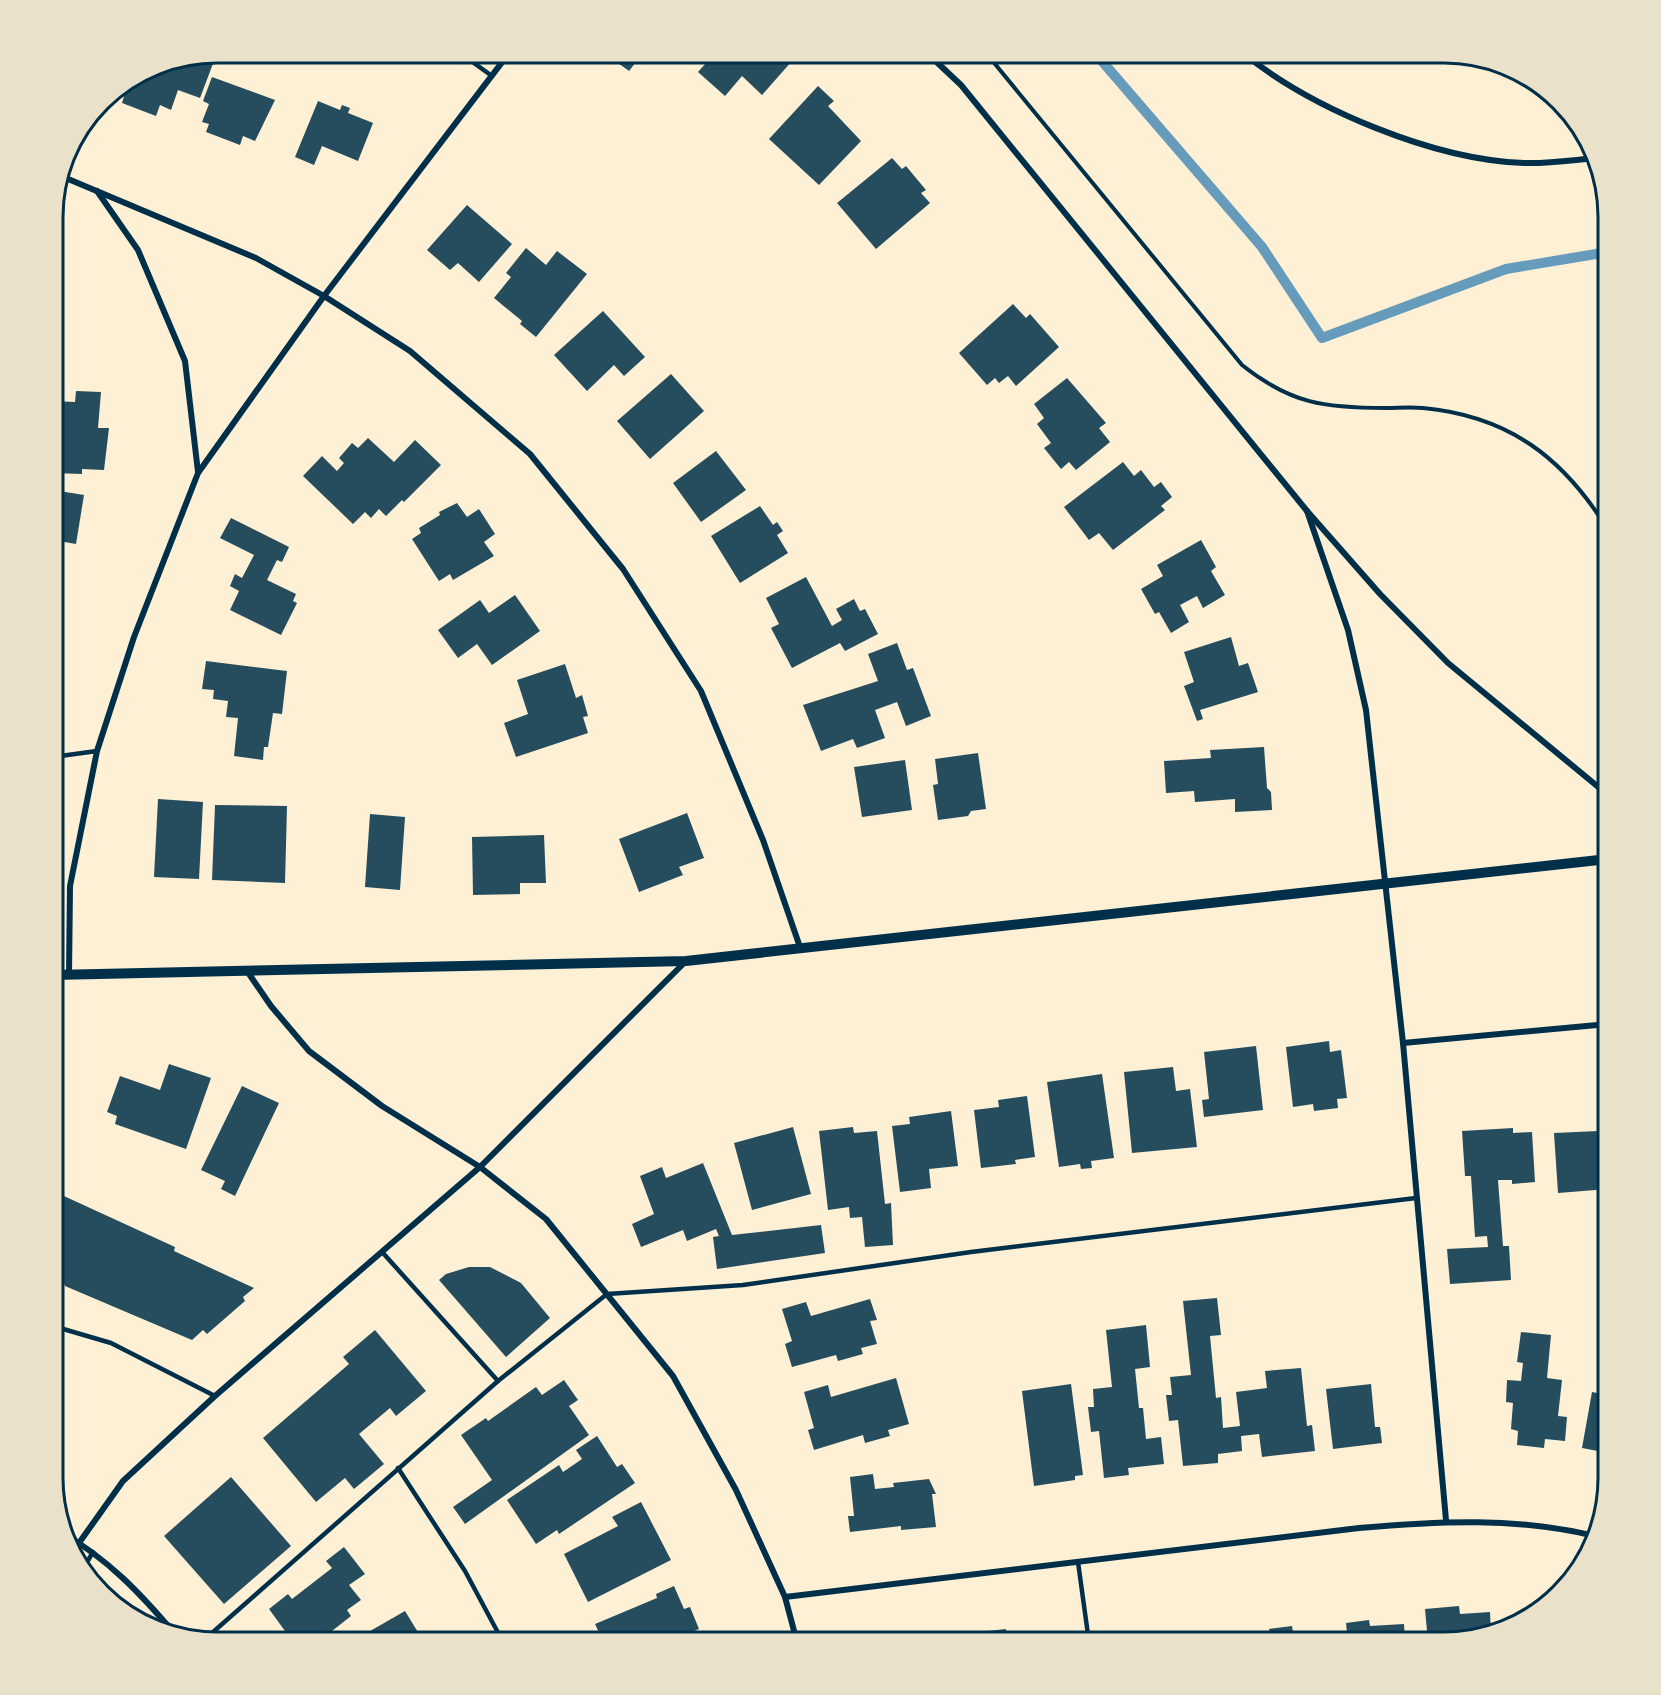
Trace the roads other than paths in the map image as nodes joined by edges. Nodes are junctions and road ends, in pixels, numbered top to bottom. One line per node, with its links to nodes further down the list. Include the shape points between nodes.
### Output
1 (475, 63): 5 (lane)
2 (502, 63): 5 (street)
3 (938, 63): 11 (street, via 961,85)
4 (1254, 63): 6 (street, via 1269,75 1353,118 1437,150 1523,163)
5 (492, 76): 9 (street)
6 (1586, 159)
7 (68, 179): 8 (street)
8 (97, 190): 9 (street, via 256,258); 10 (street, via 138,250 185,361)
9 (324, 296): 10 (street); 17 (street, via 410,351 530,454 623,569 701,691 763,840)
10 (198, 473): 12 (street, via 134,637)
11 (1307, 511): 14 (street, via 1448,663); 16 (street, via 1348,630 1366,710)
12 (97, 751): 13 (lane); 21 (street, via 70,886)
13 (63, 755)
14 (1598, 787)
15 (1598, 859): 16 (street)
16 (1386, 884): 17 (street); 23 (street)
17 (801, 950): 18 (street)
18 (686, 961): 19 (street); 24 (street)
19 (247, 971): 21 (street); 24 (street, via 309,1051 382,1106)
20 (63, 975): 21 (street)
21 (69, 975)
22 (1598, 1025): 23 (street)
23 (1403, 1043): 25 (street)
24 (480, 1167): 26 (street); 27 (street, via 546,1219)
25 (1416, 1198): 27 (lane, via 971,1252 743,1285); 32 (street)
26 (383, 1253): 29 (lane); 30 (street)
27 (606, 1294): 29 (lane); 38 (street, via 673,1376 736,1490)
28 (63, 1329): 30 (lane, via 111,1343)
29 (498, 1381): 31 (lane)
30 (215, 1396): 34 (street, via 123,1481)
31 (398, 1468): 40 (lane); 41 (lane, via 465,1571)
32 (1446, 1520): 33 (street, via 1554,1526); 37 (street)
33 (1587, 1534)
34 (79, 1542): 35 (street)
35 (93, 1552): 36 (lane); 39 (street, via 140,1593)
36 (88, 1561)
37 (1078, 1562): 38 (street); 43 (lane)
38 (785, 1597): 42 (street)
39 (166, 1624)
40 (213, 1632)
41 (498, 1632)
42 (794, 1632)
43 (1088, 1632)

